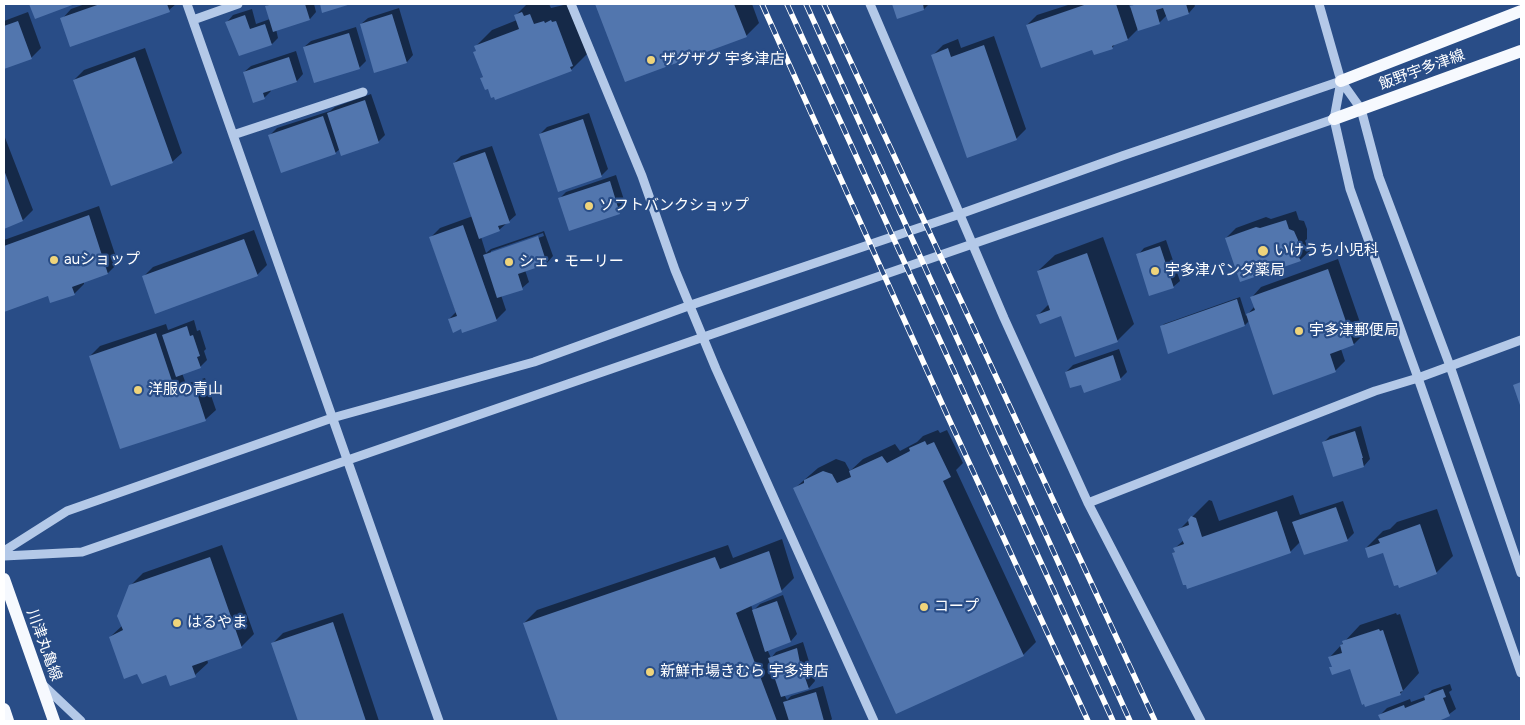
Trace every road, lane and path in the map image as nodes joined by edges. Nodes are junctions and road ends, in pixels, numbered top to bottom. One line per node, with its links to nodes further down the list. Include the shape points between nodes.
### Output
1 (187, 4): 7 (street)
2 (238, 4): 7 (street)
3 (571, 4): 16 (street)
4 (870, 4): 14 (street)
5 (1319, 4): 9 (street)
6 (1521, 11): 9 (main road, 飯野宇多津線)
7 (193, 20): 13 (street)
8 (1521, 51): 11 (main road, 飯野宇多津線)
9 (1341, 81): 11 (street); 12 (street); 14 (street)
10 (363, 92): 13 (street)
11 (1361, 109): 12 (main road, 飯野宇多津線); 19 (street, via 1379,177)
12 (1334, 119): 15 (street); 20 (street, via 1350,189)
13 (233, 135): 21 (street)
14 (960, 214): 15 (street); 16 (street)
15 (972, 244): 17 (street); 23 (street)
16 (691, 305): 17 (street); 21 (street, via 534,362)
17 (703, 337): 22 (street); 35 (street)
18 (1521, 340): 19 (street)
19 (1450, 366): 20 (street); 26 (street)
20 (1418, 378): 23 (street, via 1375,391); 28 (street)
21 (332, 418): 22 (street); 24 (street, via 67,511)
22 (347, 460): 25 (street, via 82,552); 34 (street)
23 (1088, 503): 36 (street)
24 (4, 551)
25 (4, 556)
26 (1521, 573)
27 (4, 579): 29 (main road, 川津丸亀線)
28 (1521, 673)
29 (41, 684): 32 (main road, 川津丸亀線); 33 (street)
30 (4, 709): 31 (main road)
31 (8, 721)
32 (54, 721)
33 (81, 721)
34 (439, 721)
35 (874, 721)
36 (1201, 721)

